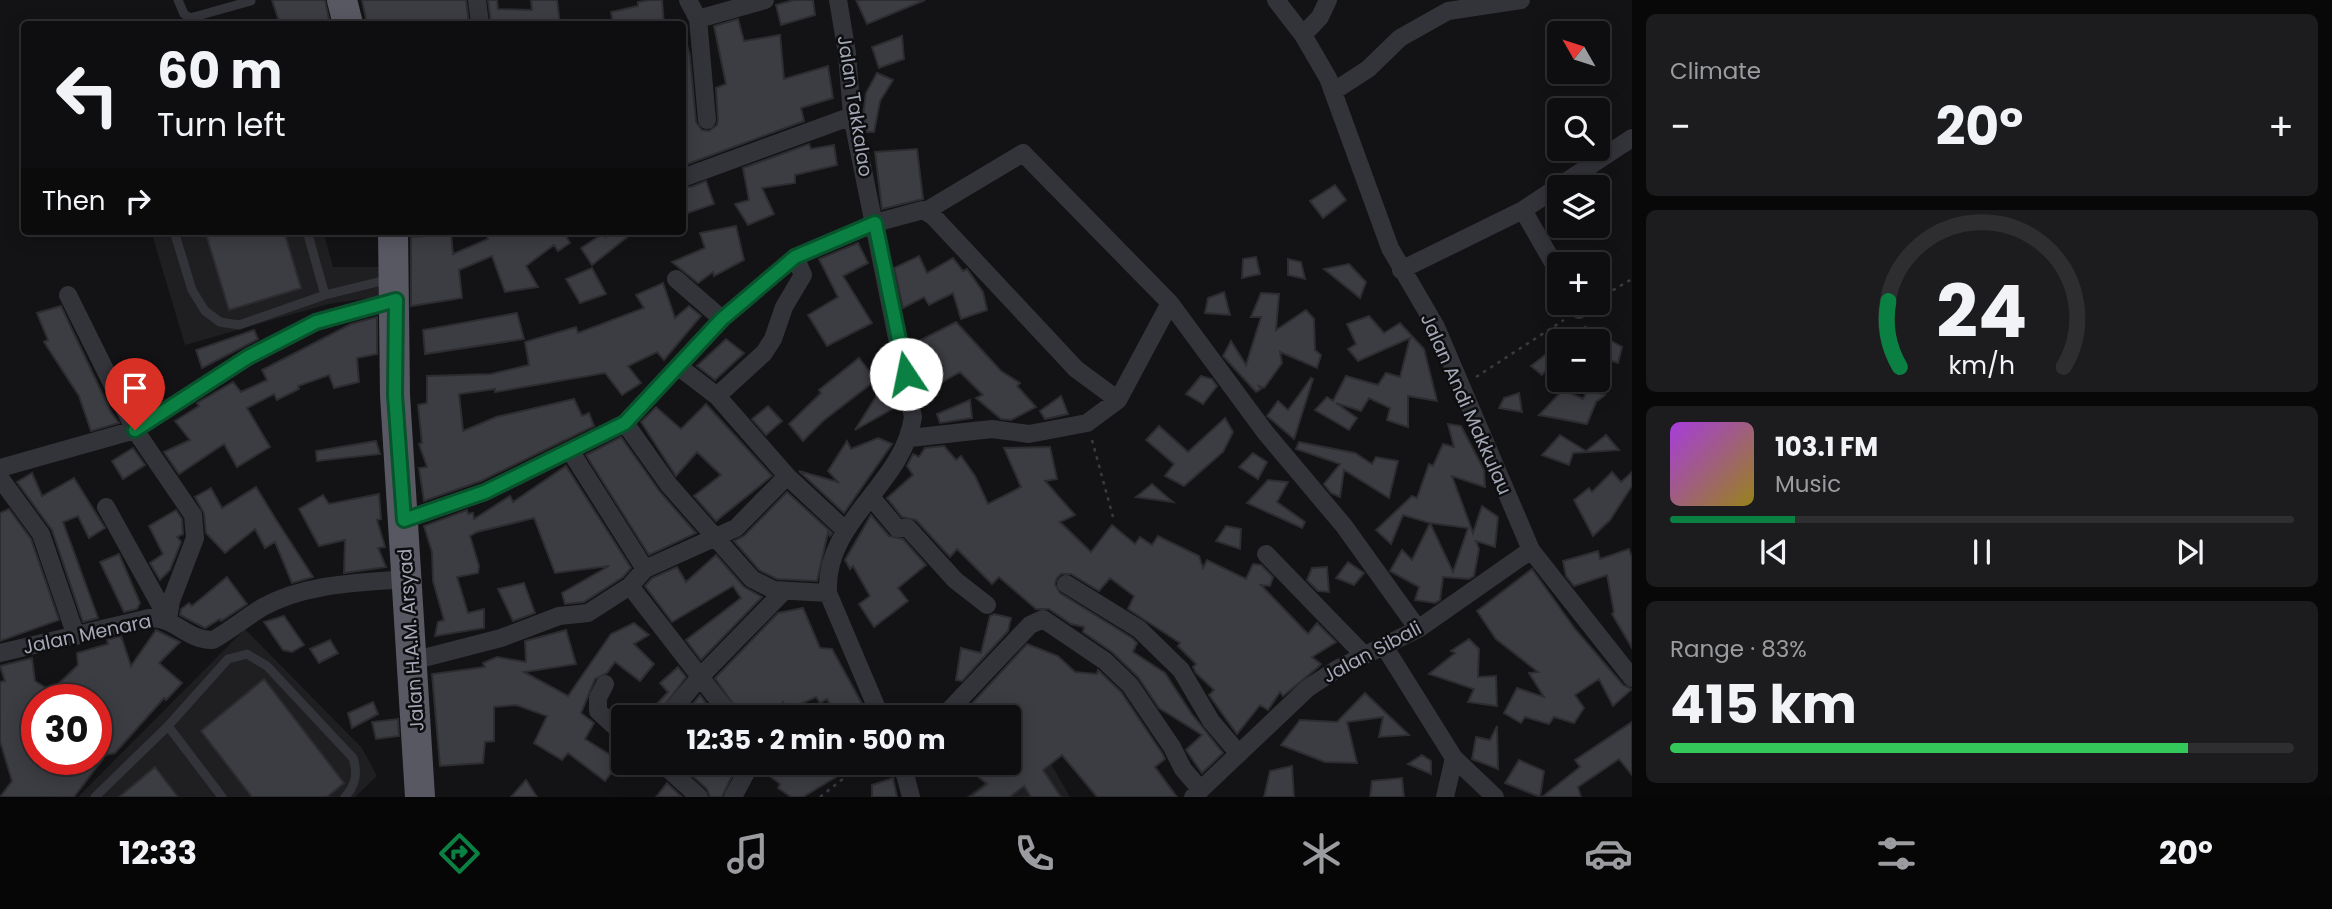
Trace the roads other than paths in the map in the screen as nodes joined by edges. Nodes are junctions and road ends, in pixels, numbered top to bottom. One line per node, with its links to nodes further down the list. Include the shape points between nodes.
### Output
1 (178, 0): 10 (lane, via 190,18)
2 (342, 0): 12 (highway)
3 (477, 0): 13 (street)
4 (688, 0): 11 (street)
5 (765, 0): 11 (street)
6 (838, 0): 16 (street, Jalan Takkalao)
7 (1276, 0): 14 (street, Jalan Andi Makkulau)
8 (1328, 0): 14 (street, via 1321,17)
9 (1521, 0): 15 (street, via 1448,11 1399,38 1368,69)
10 (251, 1)
11 (698, 19): 17 (street)
12 (347, 21)
13 (480, 21)
14 (1303, 34): 15 (street, Jalan Andi Makkulau)
15 (1334, 91): 28 (street, Jalan Andi Makkulau, via 1370,198)
16 (852, 116): 19 (street); 22 (street, Jalan Takkalao)
17 (707, 120)
18 (1632, 138): 20 (street)
19 (688, 176)
20 (1523, 210): 26 (street); 28 (street)
21 (926, 211): 22 (street); 33 (street, via 1023,153); 37 (street, via 1076,369)
22 (875, 223): 27 (street); 40 (street, Jalan Takkalao, via 911,400)
23 (175, 235): 31 (lane, via 192,290 205,311 220,321 239,325)
24 (308, 235): 31 (lane)
25 (393, 235): 30 (highway, Jalan H.A.M. Arsyad)
26 (1547, 252)
27 (795, 257): 34 (street); 36 (street, via 803,275 784,307 773,339)
28 (1401, 270): 50 (street, Jalan Andi Makkulau, via 1436,327)
29 (676, 279): 34 (street)
30 (395, 289): 31 (lane); 39 (street, via 248,357); 47 (highway, Jalan H.A.M. Arsyad, via 395,395)
31 (325, 295)
32 (68, 296): 39 (street)
33 (1170, 303): 37 (street); 60 (street)
34 (722, 319): 35 (street)
35 (679, 368): 36 (street); 38 (street)
36 (717, 396): 43 (street)
37 (1118, 400): 40 (street, via 1087,424 1029,434 992,429)
38 (625, 423): 41 (street); 49 (street, via 669,485)
39 (135, 430): 42 (street); 59 (street, via 193,515 195,525 195,538)
40 (910, 438): 45 (street, Jalan Takkalao)
41 (570, 452): 47 (street, via 485,492); 52 (street)
42 (0, 468)
43 (786, 476): 48 (street); 49 (street, via 736,528)
44 (0, 478): 61 (street, via 41,534)
45 (871, 497): 48 (street, Jalan Takkalao); 58 (street, via 897,528 908,528 955,580)
46 (106, 507): 59 (street)
47 (404, 520): 53 (highway, Jalan H.A.M. Arsyad)
48 (845, 530): 57 (street, Jalan Takkalao, via 830,559)
49 (716, 538): 52 (street); 56 (street, via 752,579)
50 (1531, 550): 60 (street, Jalan Sibali); 67 (street, Jalan Andi Makkulau)
51 (1266, 554): 64 (street)
52 (645, 569): 55 (street)
53 (407, 579): 59 (street, Jalan Menara, via 337,584 291,594 262,607 213,640 197,638); 65 (highway, Jalan H.A.M. Arsyad)
54 (1066, 584): 75 (street, via 1139,629 1181,670 1211,722)
55 (630, 586): 65 (street, via 589,613 559,616 501,638); 66 (street)
56 (784, 590): 57 (street); 66 (street)
57 (828, 593): 71 (street, Jalan Takkalao)
58 (987, 605)
59 (168, 619): 61 (street, Jalan Menara, via 149,618)
60 (1418, 629): 62 (street, Jalan Sibali)
61 (76, 636): 63 (street, Jalan Menara)
62 (1384, 646): 64 (street, Jalan Sibali); 76 (street)
63 (0, 653)
64 (1364, 655): 75 (street, Jalan Sibali, via 1308,688)
65 (412, 660): 84 (highway, Jalan H.A.M. Arsyad)
66 (701, 677): 69 (street); 70 (street)
67 (1632, 678)
68 (605, 684): 73 (street, via 598,711)
69 (677, 705)
70 (722, 705)
71 (875, 705)
72 (954, 705): 80 (street, via 1030,625 1043,619 1105,661 1130,685)
73 (611, 723)
74 (168, 726): 81 (lane); 82 (lane); 83 (lane, via 229,659 247,654 267,666 353,758 357,769 353,788)
75 (1239, 754): 80 (street, Jalan Sibali)
76 (1454, 758): 88 (street); 89 (street)
77 (675, 775): 85 (street)
78 (745, 775): 86 (street)
79 (905, 775): 87 (street)
80 (1197, 793)
81 (94, 797)
82 (222, 797)
83 (345, 797)
84 (421, 797)
85 (699, 797)
86 (733, 797)
87 (911, 797)
88 (1445, 797)
89 (1495, 797)

